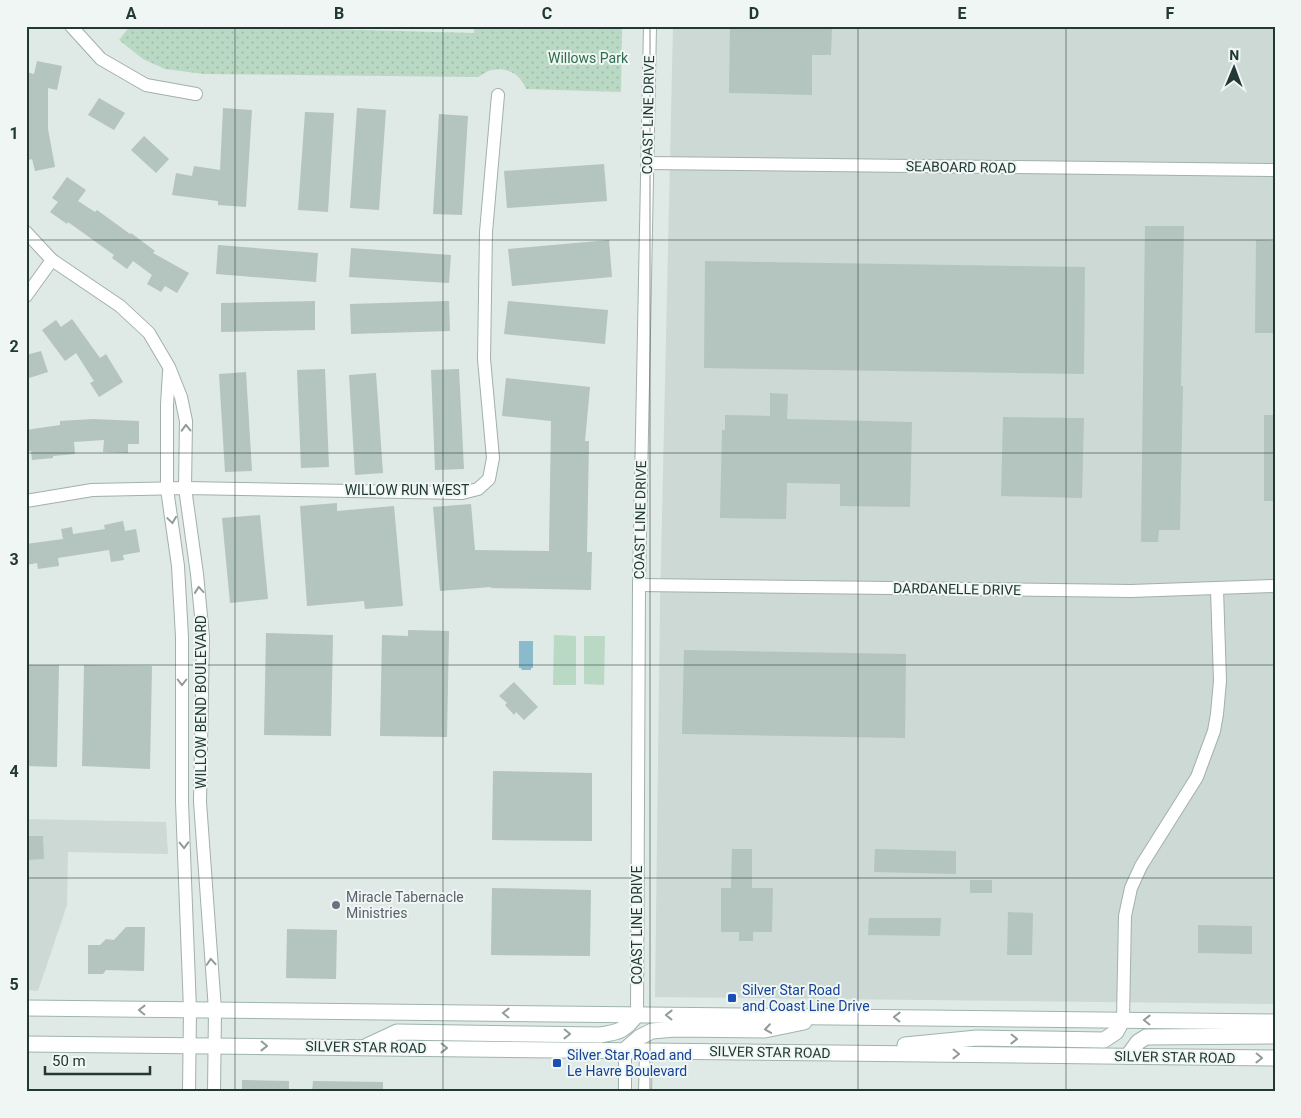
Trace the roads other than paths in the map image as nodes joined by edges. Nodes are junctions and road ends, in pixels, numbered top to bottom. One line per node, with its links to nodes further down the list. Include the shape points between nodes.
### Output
1 (71, 26): 3 (street, via 101,60 146,85)
2 (650, 26): 5 (street, COAST LINE DRIVE)
3 (196, 94)
4 (498, 95): 12 (street, WILLOW RUN WEST, via 486,232 484,359 493,458 489,479 478,489 462,492)
5 (648, 164): 6 (street, SEABOARD ROAD); 14 (street, COAST LINE DRIVE)
6 (1275, 170)
7 (26, 232): 8 (street, WILLOW BEND BOULEVARD)
8 (52, 260): 9 (street); 10 (street, WILLOW BEND BOULEVARD, via 120,306 149,333)
9 (26, 296)
10 (169, 367): 11 (street, WILLOW BEND BOULEVARD); 12 (street, WILLOW BEND BOULEVARD, one-way to 10, via 186,421)
11 (167, 488): 12 (street, WILLOW RUN WEST); 13 (street, WILLOW RUN WEST, via 92,490); 18 (street, WILLOW BEND BOULEVARD, one-way to 18, via 178,566 182,637 182,802)
12 (185, 488): 19 (street, WILLOW BEND BOULEVARD, one-way to 12, via 200,802 203,636)
13 (26, 502)
14 (639, 584): 16 (street, DARDANELLE DRIVE, via 938,590); 20 (street, COAST LINE DRIVE)
15 (1275, 586): 16 (street, DARDANELLE DRIVE)
16 (1217, 589): 22 (street, via 1220,680 1214,731 1197,777 1141,866 1131,888 1125,916)
17 (26, 1008): 18 (main road, one-way to 17)
18 (190, 1010): 19 (main road); 26 (street, WILLOW BEND BOULEVARD)
19 (214, 1010): 20 (main road, one-way to 19); 27 (street, WILLOW BEND BOULEVARD)
20 (637, 1014): 21 (main road, one-way to 20); 28 (main road, one-way to 20, via 397,1032 600,1035 618,1032 628,1026)
21 (833, 1016): 22 (main road, one-way to 21); 29 (main road, one-way to 29, via 765,1030 652,1031)
22 (1123, 1020): 23 (main road, one-way to 22); 31 (main road, one-way to 22, via 978,1038 1104,1040 1116,1032)
23 (1275, 1022)
24 (1275, 1036): 32 (main road, via 1146,1037)
25 (26, 1044): 26 (main road, SILVER STAR ROAD)
26 (190, 1045): 27 (main road, SILVER STAR ROAD); 34 (street, WILLOW BEND BOULEVARD)
27 (215, 1046): 28 (main road, SILVER STAR ROAD, one-way to 28); 35 (street, WILLOW BEND BOULEVARD)
28 (364, 1047): 29 (main road, SILVER STAR ROAD, one-way to 29)
29 (625, 1050): 30 (main road, SILVER STAR ROAD); 36 (street)
30 (646, 1051): 31 (main road, SILVER STAR ROAD); 37 (street)
31 (826, 1053): 32 (main road, SILVER STAR ROAD, one-way to 32)
32 (1128, 1056): 33 (main road, SILVER STAR ROAD, one-way to 33)
33 (1275, 1058)
34 (189, 1092)
35 (214, 1092)
36 (625, 1092)
37 (645, 1092)

